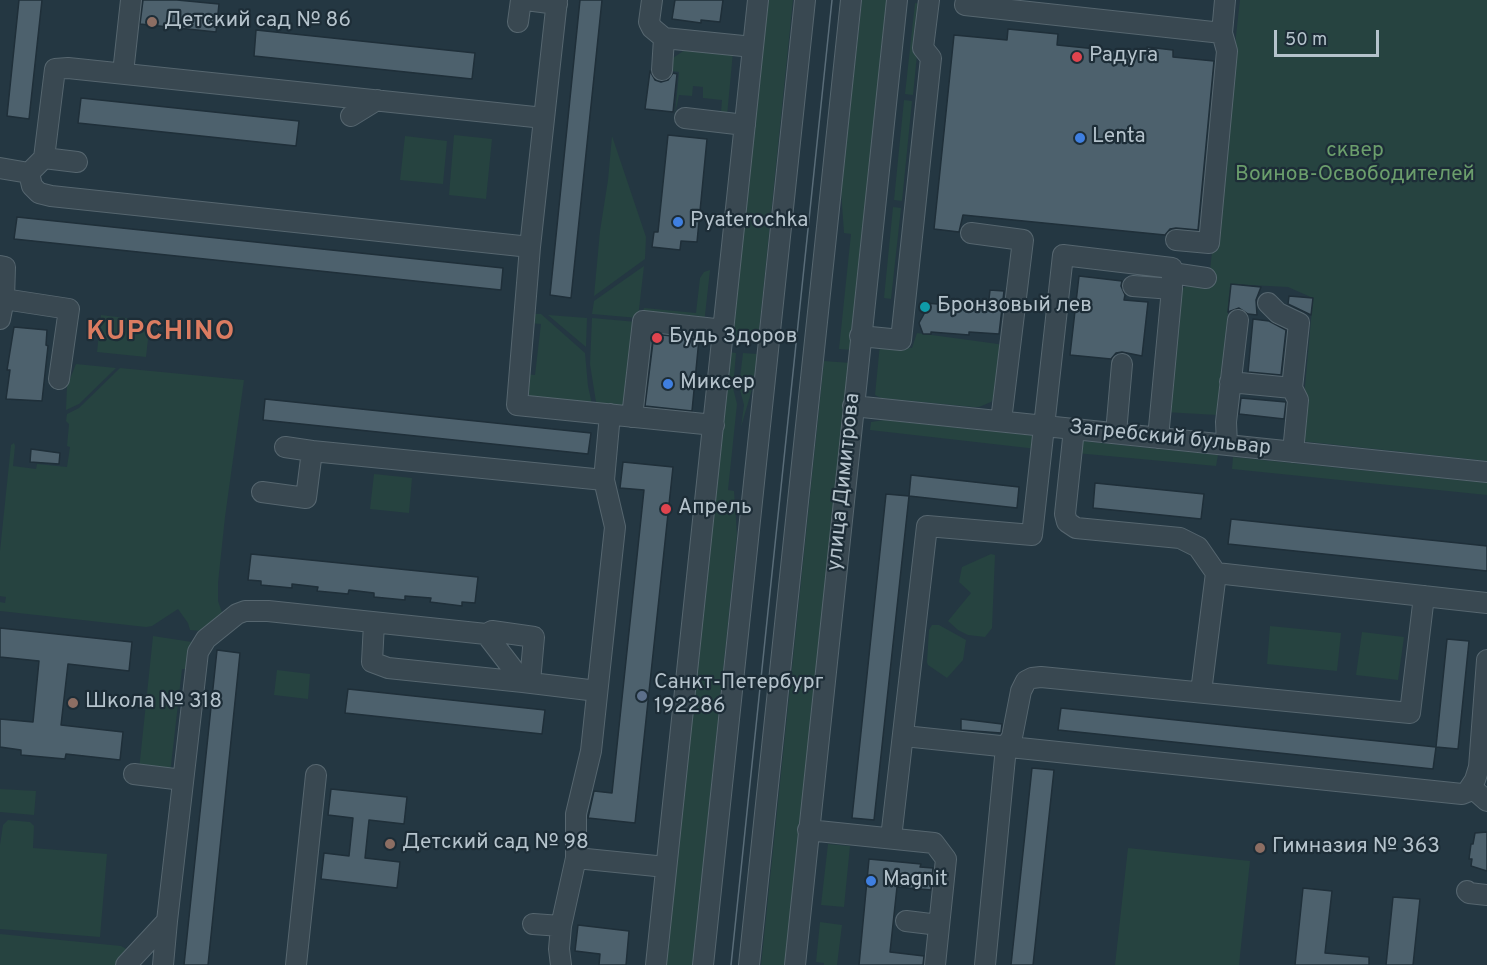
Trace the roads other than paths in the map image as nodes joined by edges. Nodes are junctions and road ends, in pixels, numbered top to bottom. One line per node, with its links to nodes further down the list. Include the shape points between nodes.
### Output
1 (131, 0): 18 (street)
2 (521, 0): 13 (street)
3 (526, 0): 12 (street)
4 (652, 0): 15 (street, via 649,22)
5 (758, 0): 16 (street)
6 (805, 0): 94 (street)
7 (851, 0): 95 (street)
8 (897, 0): 40 (street, улица Димитрова)
9 (929, 0): 40 (street, via 923,48 931,58 901,340)
10 (966, 0): 14 (street, via 965,5)
11 (1226, 0): 14 (street)
12 (557, 2): 21 (street)
13 (518, 22)
14 (1222, 33): 29 (street, via 1227,51 1209,243)
15 (664, 39): 16 (street); 17 (street)
16 (753, 47): 23 (street)
17 (662, 70)
18 (123, 73): 19 (street); 24 (street, via 55,69)
19 (376, 100): 20 (street); 21 (street)
20 (351, 116)
21 (544, 118): 30 (street)
22 (685, 118): 23 (street)
23 (746, 125): 39 (street)
24 (44, 158): 25 (street); 27 (street)
25 (77, 162)
26 (0, 168): 27 (street)
27 (29, 173): 30 (street, via 32,186 51,196)
28 (971, 233): 48 (street, via 1023,240)
29 (1176, 240)
30 (530, 247): 46 (street, via 517,405)
31 (0, 266): 35 (street, via 5,267)
32 (1206, 278): 33 (street)
33 (1172, 281): 34 (street); 50 (street, via 1172,268 1063,255); 53 (street)
34 (1133, 286)
35 (4, 298): 37 (street); 42 (street, via 69,309)
36 (1268, 303): 44 (street, via 1299,323)
37 (0, 318)
38 (1238, 320): 43 (street)
39 (724, 330): 47 (street, via 643,321); 49 (street)
40 (860, 336): 45 (street, улица Димитрова)
41 (1122, 364): 52 (street)
42 (59, 379)
43 (1230, 382): 44 (street); 54 (street)
44 (1292, 388): 57 (street, via 1298,400)
45 (853, 406): 48 (street, Загребский бульвар); 78 (street, улица Димитрова)
46 (610, 414): 47 (street); 59 (street)
47 (632, 417): 49 (street)
48 (1000, 421): 50 (street, Загребский бульвар)
49 (714, 425): 81 (street)
50 (1044, 426): 51 (street, Загребский бульвар); 70 (street, via 1032,535 927,526)
51 (1074, 429): 52 (street, Загребский бульвар); 61 (street, via 1066,522 1076,528 1180,538 1198,547)
52 (1116, 433): 53 (street, Загребский бульвар)
53 (1158, 438): 54 (street, Загребский бульвар)
54 (1227, 445): 57 (street, Загребский бульвар)
55 (285, 447): 56 (street)
56 (312, 451): 59 (street); 60 (street, via 306,498)
57 (1293, 452): 58 (street, Загребский бульвар)
58 (1487, 472)
59 (604, 480): 68 (street, via 615,527)
60 (262, 492)
61 (1216, 573): 62 (street); 69 (street, via 1214,623)
62 (1424, 596): 63 (street); 69 (street, via 1410,713)
63 (1487, 603)
64 (374, 623): 65 (street); 67 (street, via 372,662 388,668); 75 (street, via 256,610 237,614 222,625 198,651)
65 (486, 634): 67 (street); 67 (street, via 531,630 534,637)
66 (1487, 660): 72 (street)
67 (526, 682): 68 (street)
68 (597, 691): 80 (street, via 591,751 576,814)
69 (1201, 692): 71 (street, via 1032,678 1023,686 1012,737)
70 (904, 736): 71 (street); 79 (street)
71 (1006, 747): 76 (street, via 1462,794); 98 (street)
72 (1483, 767): 76 (street)
73 (134, 774): 75 (street)
74 (316, 775): 91 (street)
75 (183, 780): 84 (street)
76 (1471, 787): 77 (street)
77 (1487, 801)
78 (808, 830): 79 (street); 96 (street, улица Димитрова)
79 (891, 838): 87 (street, via 934,843 946,859)
80 (576, 858): 81 (street); 88 (street)
81 (666, 867): 93 (street)
82 (1467, 891): 83 (street)
83 (1487, 895)
84 (167, 921): 89 (street); 90 (street)
85 (906, 921): 87 (street)
86 (533, 924): 88 (street)
87 (939, 925): 97 (street)
88 (561, 926): 92 (street)
89 (126, 965)
90 (162, 965)
91 (297, 965)
92 (561, 965)
93 (656, 965)
94 (703, 965)
95 (749, 965)
96 (795, 965)
97 (935, 965)
98 (985, 965)

